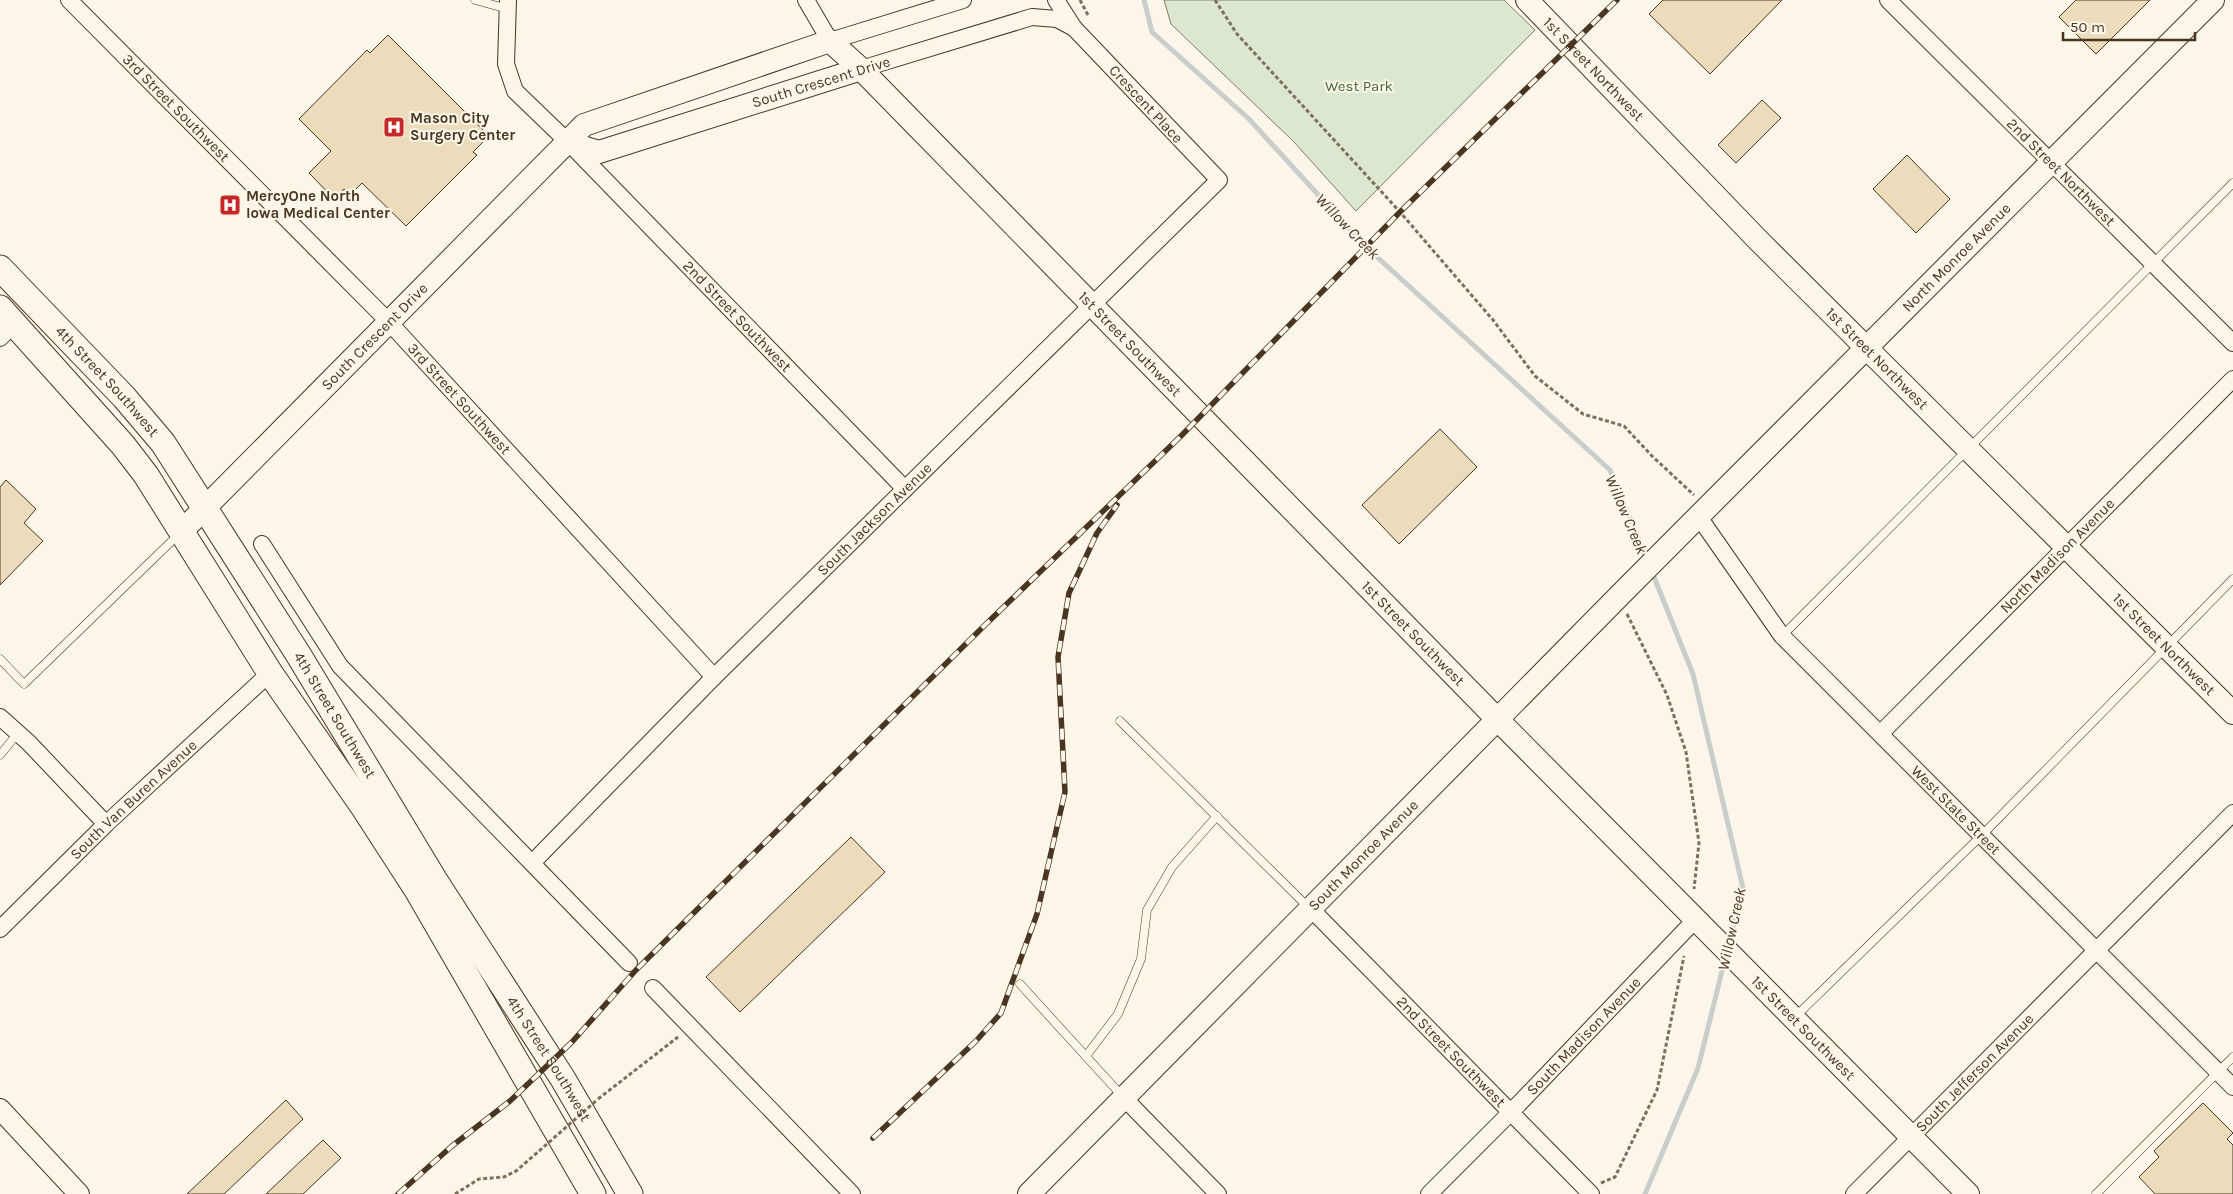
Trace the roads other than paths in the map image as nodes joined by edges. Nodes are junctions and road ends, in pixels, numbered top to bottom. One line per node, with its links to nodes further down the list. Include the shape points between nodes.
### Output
1 (69, 0): 20 (street, 3rd Street Southwest)
2 (475, 0): 9 (lane)
3 (806, 0): 11 (street)
4 (963, 0): 11 (street, South Crescent Drive)
5 (1056, 0): 10 (street)
6 (1527, 0): 23 (main road, 1st Street Northwest)
7 (1888, 0): 14 (street, 2nd Street Northwest)
8 (2213, 0): 14 (main road, North Monroe Avenue)
9 (508, 4): 13 (street, 2nd Street Southwest, via 506,64 515,91)
10 (1074, 28): 12 (street, South Crescent Drive, via 1057,19 1032,17); 15 (street, Crescent Place)
11 (830, 42): 12 (main road, 1st Street Southwest); 13 (main road, South Crescent Drive, via 584,125)
12 (861, 69): 13 (main road, South Crescent Drive, via 599,152); 19 (main road, 1st Street Southwest)
13 (568, 143): 20 (main road, South Crescent Drive); 26 (street, 2nd Street Southwest)
14 (2051, 162): 17 (street, 2nd Street Northwest); 23 (main road, North Monroe Avenue)
15 (1219, 180): 19 (street, South Jackson Avenue)
16 (2233, 183): 17 (lane)
17 (2153, 263): 22 (street, 2nd Street Northwest); 25 (lane)
18 (0, 268): 27 (main road, 4th Street Southwest, via 124,397 163,444)
19 (1092, 305): 26 (street, South Jackson Avenue); 40 (main road, 1st Street Southwest)
20 (388, 322): 27 (main road, South Crescent Drive); 37 (street, 3rd Street Southwest)
21 (5, 323): 29 (main road, 4th Street Southwest, via 135,460)
22 (2233, 343)
23 (1866, 347): 25 (main road, 1st Street Northwest); 28 (main road, North Monroe Avenue)
24 (2233, 379): 31 (street, North Madison Avenue)
25 (1968, 449): 31 (main road, 1st Street Northwest); 33 (lane)
26 (905, 489): 37 (street, South Jackson Avenue)
27 (205, 508): 29 (main road, South Crescent Drive); 68 (main road, 4th Street Southwest, via 434,879 563,1080)
28 (1692, 515): 33 (street, West State Street); 40 (main road, South Monroe Avenue, via 1624,591)
29 (182, 532): 35 (lane, via 24,684); 36 (main road, 4th Street Southwest)
30 (262, 544): 49 (street, 4th Street Southwest, via 340,666)
31 (2066, 546): 34 (main road, 1st Street Northwest); 43 (street, North Madison Avenue)
32 (2233, 579): 34 (lane)
33 (1782, 636): 43 (street, West State Street)
34 (2167, 646): 38 (main road, 1st Street Northwest); 48 (lane)
35 (0, 660)
36 (270, 673): 47 (street, South Van Buren Avenue); 67 (main road, 4th Street Southwest, via 417,890)
37 (714, 677): 49 (street, South Jackson Avenue)
38 (2233, 713)
39 (0, 717): 42 (street)
40 (1498, 720): 50 (main road, South Monroe Avenue); 51 (main road, 1st Street Southwest)
41 (1120, 721): 46 (lane)
42 (18, 733): 44 (lane); 47 (street)
43 (1881, 734): 48 (street, West State Street)
44 (0, 755)
45 (2233, 813): 53 (street, South Jefferson Avenue)
46 (1217, 816): 50 (lane); 58 (lane, via 1172,867 1147,910 1141,959 1118,1014)
47 (106, 824): 52 (street, South Van Buren Avenue)
48 (1982, 835): 53 (street, West State Street); 57 (lane)
49 (533, 862): 54 (street, 4th Street Southwest)
50 (1311, 909): 62 (main road, South Monroe Avenue); 63 (street, 2nd Street Southwest)
51 (1698, 921): 57 (main road, 1st Street Southwest); 63 (street, South Madison Avenue)
52 (0, 929)
53 (2096, 950): 60 (street, West State Street); 65 (street, South Jefferson Avenue)
54 (629, 963)
55 (1020, 984): 58 (lane)
56 (653, 988): 69 (street)
57 (1794, 1018): 65 (main road, 1st Street Southwest)
58 (1086, 1056): 62 (lane)
59 (2233, 1056): 60 (lane)
60 (2218, 1072): 61 (street, West State Street); 76 (lane)
61 (2233, 1087)
62 (1124, 1098): 70 (main road, South Monroe Avenue); 71 (street)
63 (1511, 1112): 72 (street, South Madison Avenue); 73 (street, 2nd Street Southwest)
64 (3, 1117): 66 (street)
65 (1911, 1136): 74 (street, South Jefferson Avenue); 75 (main road, 1st Street Southwest)
66 (79, 1194)
67 (593, 1194)
68 (630, 1194)
69 (852, 1194)
70 (1029, 1194)
71 (1218, 1194)
72 (1429, 1194)
73 (1591, 1194)
74 (1854, 1194)
75 (1968, 1194)
76 (2096, 1194)

